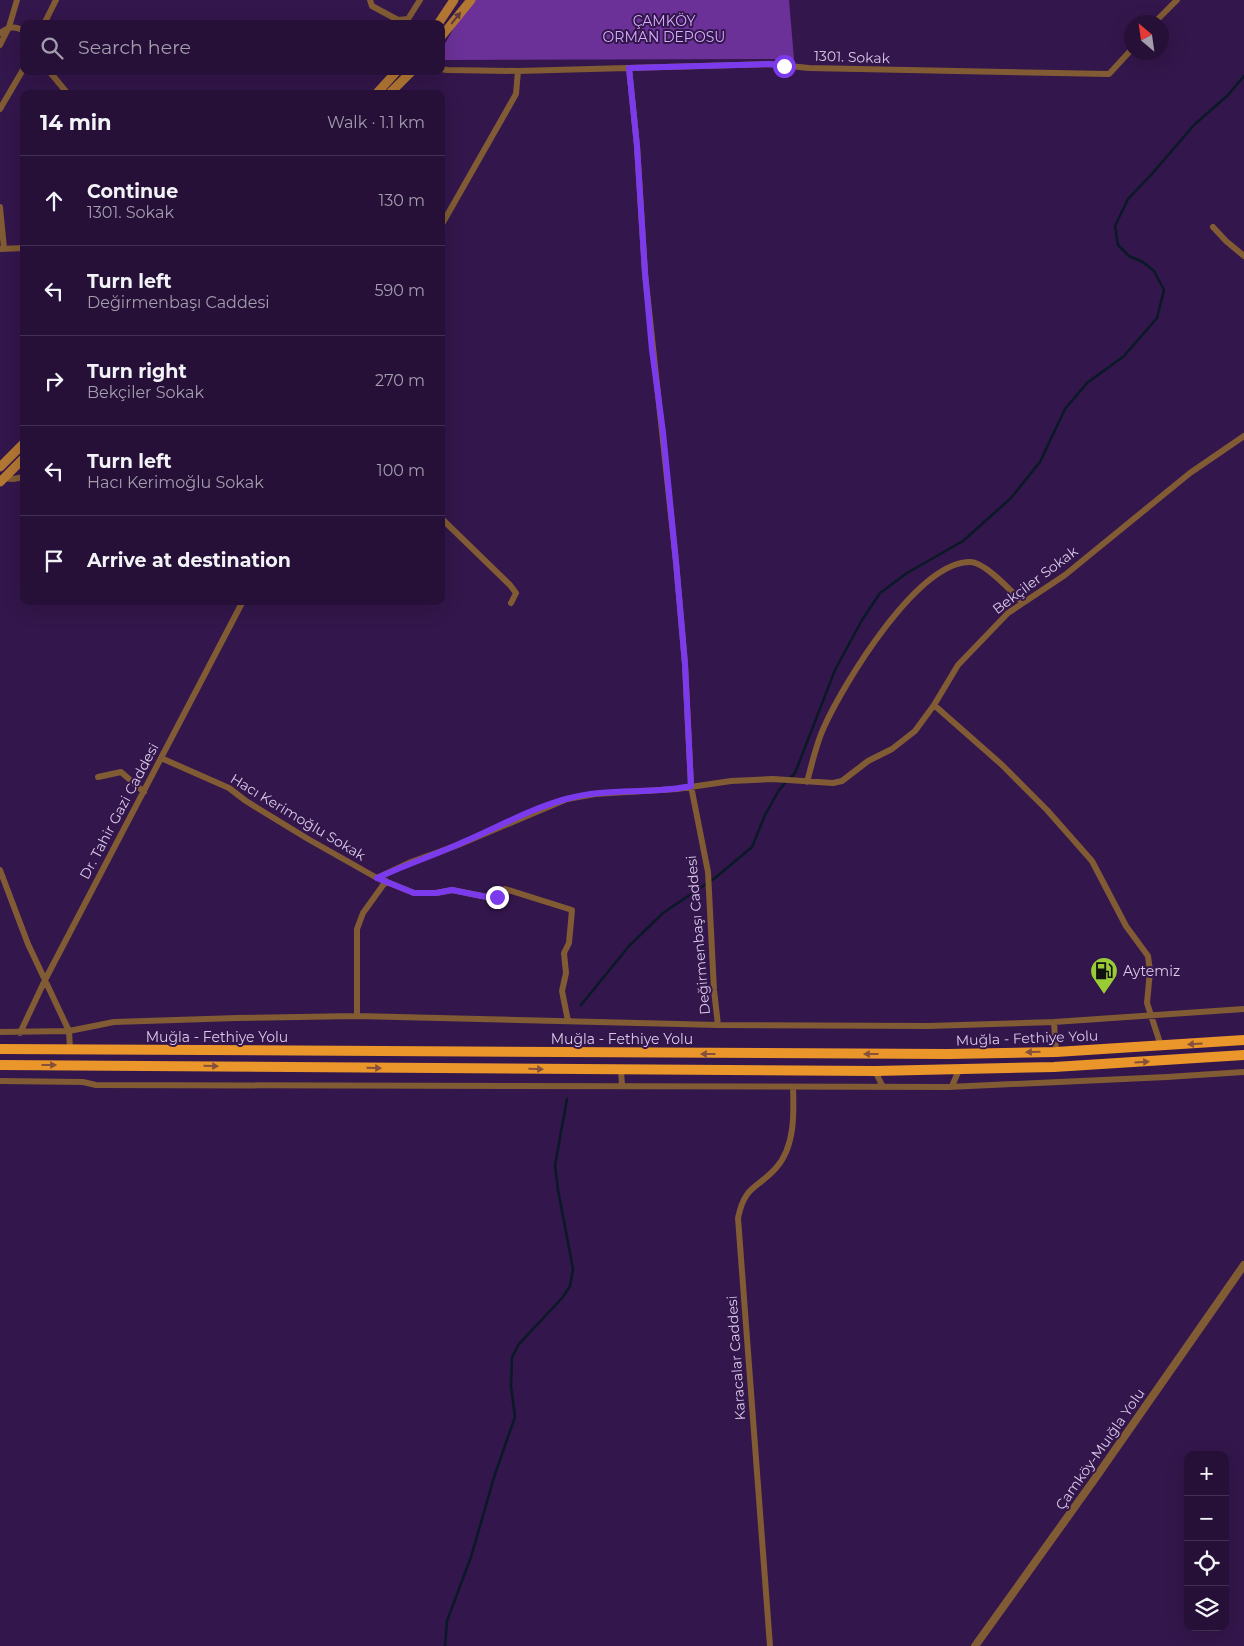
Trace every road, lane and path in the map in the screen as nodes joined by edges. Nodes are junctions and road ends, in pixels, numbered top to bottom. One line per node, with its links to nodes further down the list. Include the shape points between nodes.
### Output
1 (17, 0): 11 (street)
2 (56, 0): 9 (street)
3 (370, 0): 4 (street, via 372,6 398,20 408,19)
4 (420, 0)
5 (454, 0): 10 (main road)
6 (471, 0): 13 (main road, one-way to 6)
7 (1177, 0): 8 (street)
8 (1162, 15)
9 (46, 20)
10 (441, 20)
11 (9, 27): 12 (street); 14 (street); 15 (street)
12 (20, 28)
13 (445, 32)
14 (0, 33)
15 (0, 45)
16 (1124, 58): 17 (street, 1301. Sokak, via 1109,74 809,68 769,64)
17 (629, 68): 19 (street, 1301. Sokak); 48 (street, Değirmenbaşı Caddesi, via 646,292 685,664)
18 (445, 70): 19 (street, 1301. Sokak)
19 (518, 71): 29 (street, via 516,94)
20 (20, 75): 27 (street)
21 (52, 75): 24 (street)
22 (393, 75): 25 (main road)
23 (408, 75): 26 (main road)
24 (65, 90)
25 (380, 90)
26 (393, 90)
27 (0, 109)
28 (0, 206): 32 (street)
29 (445, 219)
30 (1213, 227): 33 (street)
31 (20, 248): 32 (street)
32 (2, 249)
33 (1244, 256)
34 (1244, 436): 42 (street, Bekçiler Sokak)
35 (20, 447): 37 (main road)
36 (20, 462): 39 (main road)
37 (0, 467)
38 (20, 478): 39 (street)
39 (2, 480)
40 (445, 522): 41 (street, via 510,585 516,594)
41 (511, 603)
42 (1024, 603): 44 (street, Bekçiler Sokak, via 1002,619 958,664); 47 (street, via 982,565 972,561 957,564 922,585 896,612 859,663 823,728)
43 (241, 605): 45 (street, Dr. Tahir Gazi Caddesi)
44 (934, 705): 47 (street, Bekçiler Sokak, via 915,731 842,781); 56 (street, via 1001,764 1092,861 1126,926 1148,956 1147,1003)
45 (161, 758): 49 (street, Dr. Tahir Gazi Caddesi); 51 (street, Hacı Kerimoğlu Sokak, via 229,788 308,839)
46 (98, 777): 49 (street, via 121,772)
47 (807, 782): 48 (street, Bekçiler Sokak, via 773,779)
48 (691, 786): 51 (street, Bekçiler Sokak, via 677,790 595,794 566,799); 59 (street, Değirmenbaşı Caddesi, via 708,872)
49 (144, 792): 53 (street, Dr. Tahir Gazi Caddesi)
50 (0, 870): 53 (street)
51 (377, 878): 52 (street, Hacı Kerimoğlu Sokak)
52 (386, 881): 55 (street, via 363,913 357,929); 57 (street, Hacı Kerimoğlu Sokak, via 414,893 452,890 492,898 505,889 572,910 569,943 564,953 566,973 562,991)
53 (45, 980): 60 (street); 62 (street, Dr. Tahir Gazi Caddesi)
54 (1244, 1009): 56 (street)
55 (357, 1016): 57 (street); 60 (street, via 114,1022)
56 (1150, 1016): 58 (street); 64 (street)
57 (568, 1021): 59 (street)
58 (1054, 1022): 59 (street, via 928,1026); 67 (street)
59 (718, 1025)
60 (69, 1031): 62 (street); 66 (street)
61 (0, 1032): 62 (street)
62 (20, 1033)
63 (1244, 1040): 64 (highway, Muğla - Fethiye Yolu, one-way to 64)
64 (1161, 1046): 67 (highway, Muğla - Fethiye Yolu)
65 (0, 1049): 66 (highway, Muğla - Fethiye Yolu)
66 (70, 1049): 67 (highway, Muğla - Fethiye Yolu, one-way to 66, via 784,1054)
67 (1056, 1052)
68 (1244, 1055): 71 (highway, Muğla - Fethiye Yolu, one-way to 68)
69 (0, 1065): 70 (highway, Muğla - Fethiye Yolu, one-way to 70)
70 (622, 1069): 72 (highway, Muğla - Fethiye Yolu); 75 (street)
71 (959, 1070): 72 (highway, Muğla - Fethiye Yolu); 76 (street)
72 (876, 1071): 78 (street)
73 (1244, 1072): 76 (street)
74 (0, 1081): 75 (street, via 96,1085)
75 (622, 1086): 77 (street)
76 (952, 1086): 78 (street)
77 (793, 1087): 78 (street); 80 (street, Karacalar Caddesi, via 790,1141 776,1168 741,1202 738,1218)
78 (883, 1087)
79 (1244, 1265): 81 (street, Çamköy-Muığla Yolu)
80 (770, 1646)
81 (975, 1646)

